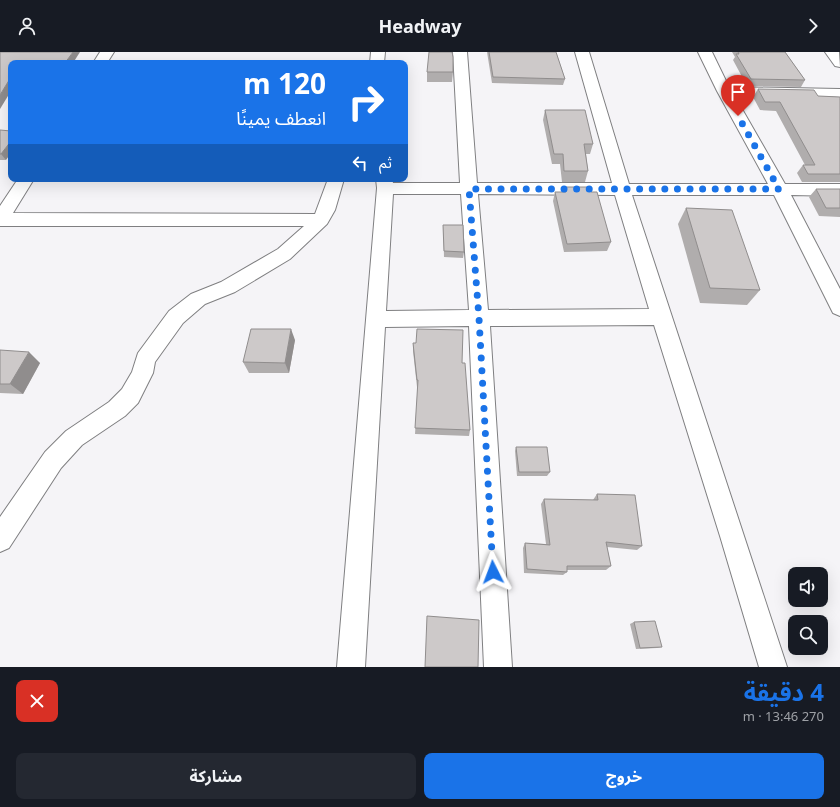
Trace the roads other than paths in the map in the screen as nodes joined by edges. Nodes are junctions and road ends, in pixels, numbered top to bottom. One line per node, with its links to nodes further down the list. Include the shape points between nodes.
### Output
1 (460, 52): 12 (street)
2 (582, 52): 11 (street)
3 (705, 52): 6 (street)
4 (832, 52): 5 (street)
5 (840, 63)
6 (724, 91): 7 (street); 13 (street)
7 (840, 93)
8 (24, 182): 15 (street)
9 (335, 182): 16 (street)
10 (384, 183): 12 (street); 20 (street)
11 (621, 188): 12 (street); 13 (street); 18 (street)
12 (469, 189): 19 (street)
13 (779, 189): 14 (street); 17 (street)
14 (840, 190)
15 (0, 219): 16 (street)
16 (321, 220): 21 (street, via 284,254 228,287 198,299 176,317 145,359 142,372 130,396 117,409 74,438 53,460)
17 (840, 308)
18 (661, 317): 19 (street); 24 (street)
19 (479, 318): 20 (street); 23 (street)
20 (375, 319): 22 (street)
21 (0, 539)
22 (351, 667)
23 (498, 667)
24 (773, 667)

